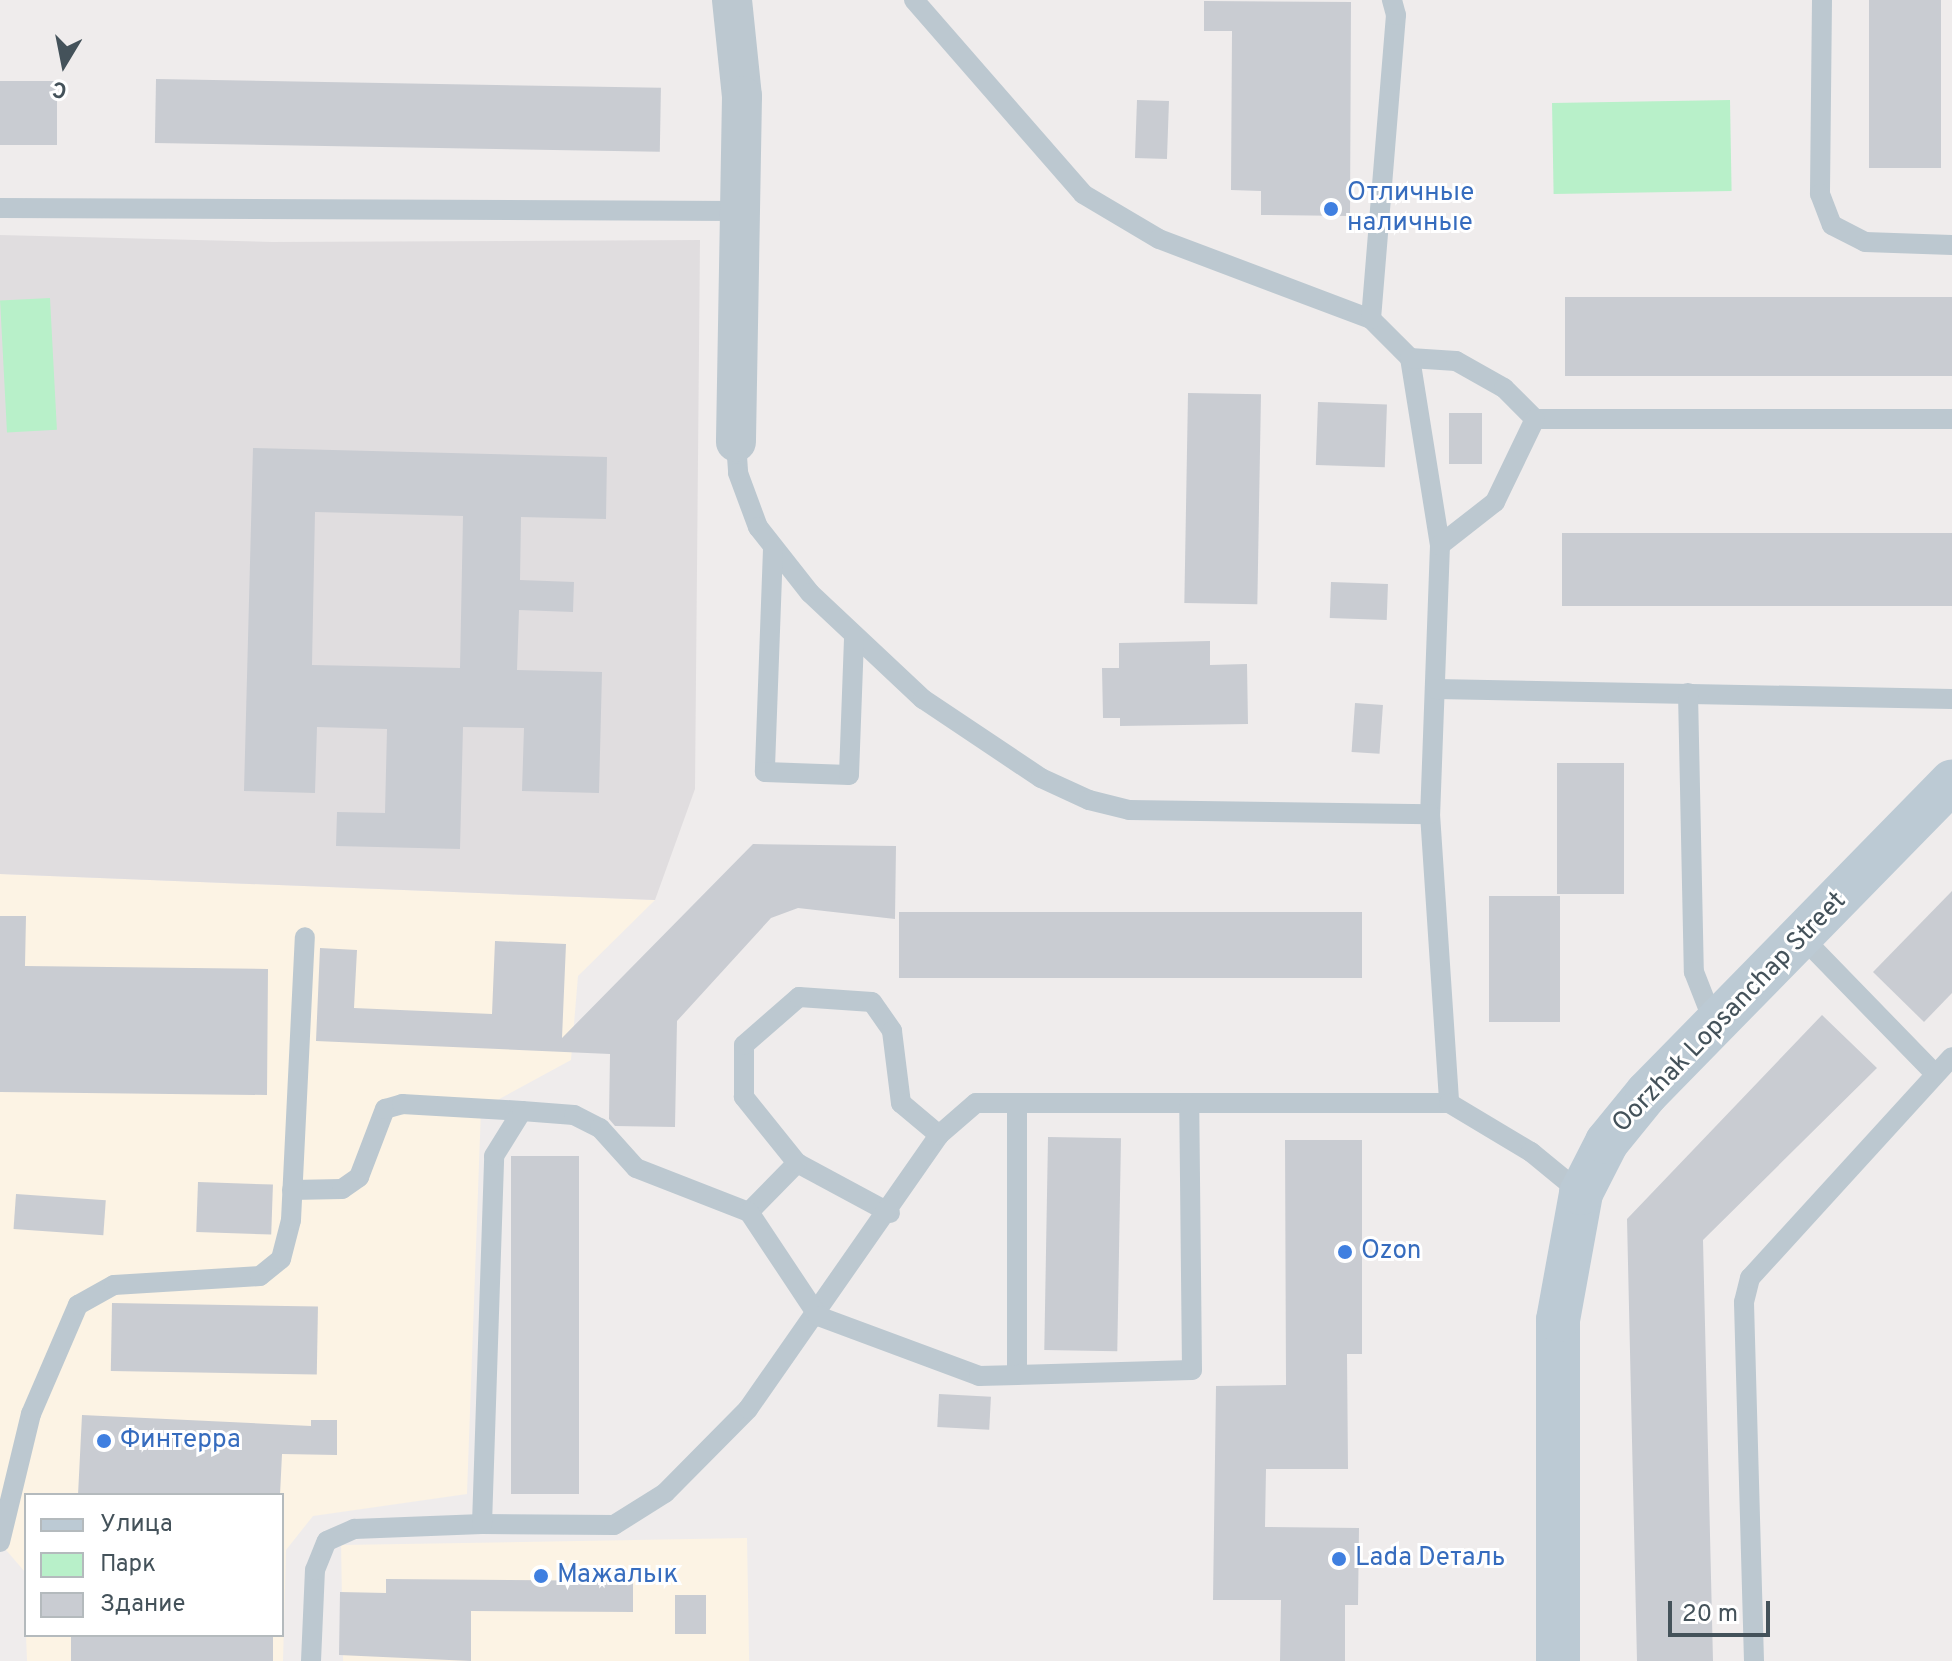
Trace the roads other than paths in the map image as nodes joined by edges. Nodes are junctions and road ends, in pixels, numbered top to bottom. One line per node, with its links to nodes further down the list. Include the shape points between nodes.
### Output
1 (732, 0): 6 (street, via 742,96)
2 (914, 0): 8 (lane, via 1083,194 1159,239)
3 (1392, 0): 8 (lane, via 1396,15)
4 (1822, 0): 7 (lane, via 1820,194 1832,225 1865,242)
5 (0, 208): 6 (lane)
6 (739, 211): 12 (street)
7 (1952, 245)
8 (1371, 319): 9 (lane)
9 (1410, 358): 10 (lane, via 1456,361 1504,388); 13 (lane)
10 (1535, 419): 11 (lane); 13 (lane, via 1495,502)
11 (1952, 419)
12 (736, 442): 14 (lane, via 746,501)
13 (1440, 545): 16 (lane)
14 (773, 549): 15 (lane); 15 (lane, via 765,772 849,775)
15 (854, 638): 20 (lane, via 956,725 1089,800 1171,812)
16 (1436, 689): 17 (lane); 20 (lane)
17 (1688, 693): 18 (lane); 23 (lane, via 1694,972)
18 (1952, 699)
19 (1952, 782): 21 (street, Oorzhak Lopsanchap Street)
20 (1430, 814): 27 (lane)
21 (1801, 936): 23 (street, Oorzhak Lopsanchap Street); 25 (lane)
22 (305, 937): 32 (lane)
23 (1714, 1023): 33 (street, Oorzhak Lopsanchap Street, via 1617,1130)
24 (1952, 1057): 25 (lane)
25 (1935, 1074): 42 (lane, via 1750,1278 1744,1302)
26 (1017, 1103): 28 (lane); 30 (lane, via 976,1103); 37 (lane)
27 (1449, 1103): 28 (lane); 33 (lane, via 1531,1152)
28 (1189, 1105): 37 (lane, via 1192,1370)
29 (522, 1111): 32 (lane, via 402,1104 385,1109 359,1177 342,1189); 34 (lane, via 574,1115 600,1128 636,1168); 38 (lane, via 494,1156)
30 (939, 1135): 31 (lane, via 901,1103 892,1031 872,1002 799,997 744,1045 744,1097); 35 (lane)
31 (797, 1163): 34 (lane); 35 (lane)
32 (292, 1190): 39 (lane, via 281,1259 260,1276 114,1285 78,1305 31,1414)
33 (1581, 1193): 41 (street, Oorzhak Lopsanchap Street, via 1558,1320)
34 (749, 1212): 36 (lane)
35 (890, 1213): 36 (lane)
36 (818, 1316): 37 (lane, via 979,1376); 38 (lane, via 748,1409 665,1493 614,1525)
37 (1017, 1375)
38 (482, 1524): 40 (lane, via 354,1529 327,1541 315,1570)
39 (0, 1542)
40 (311, 1661)
41 (1558, 1661)
42 (1754, 1661)

